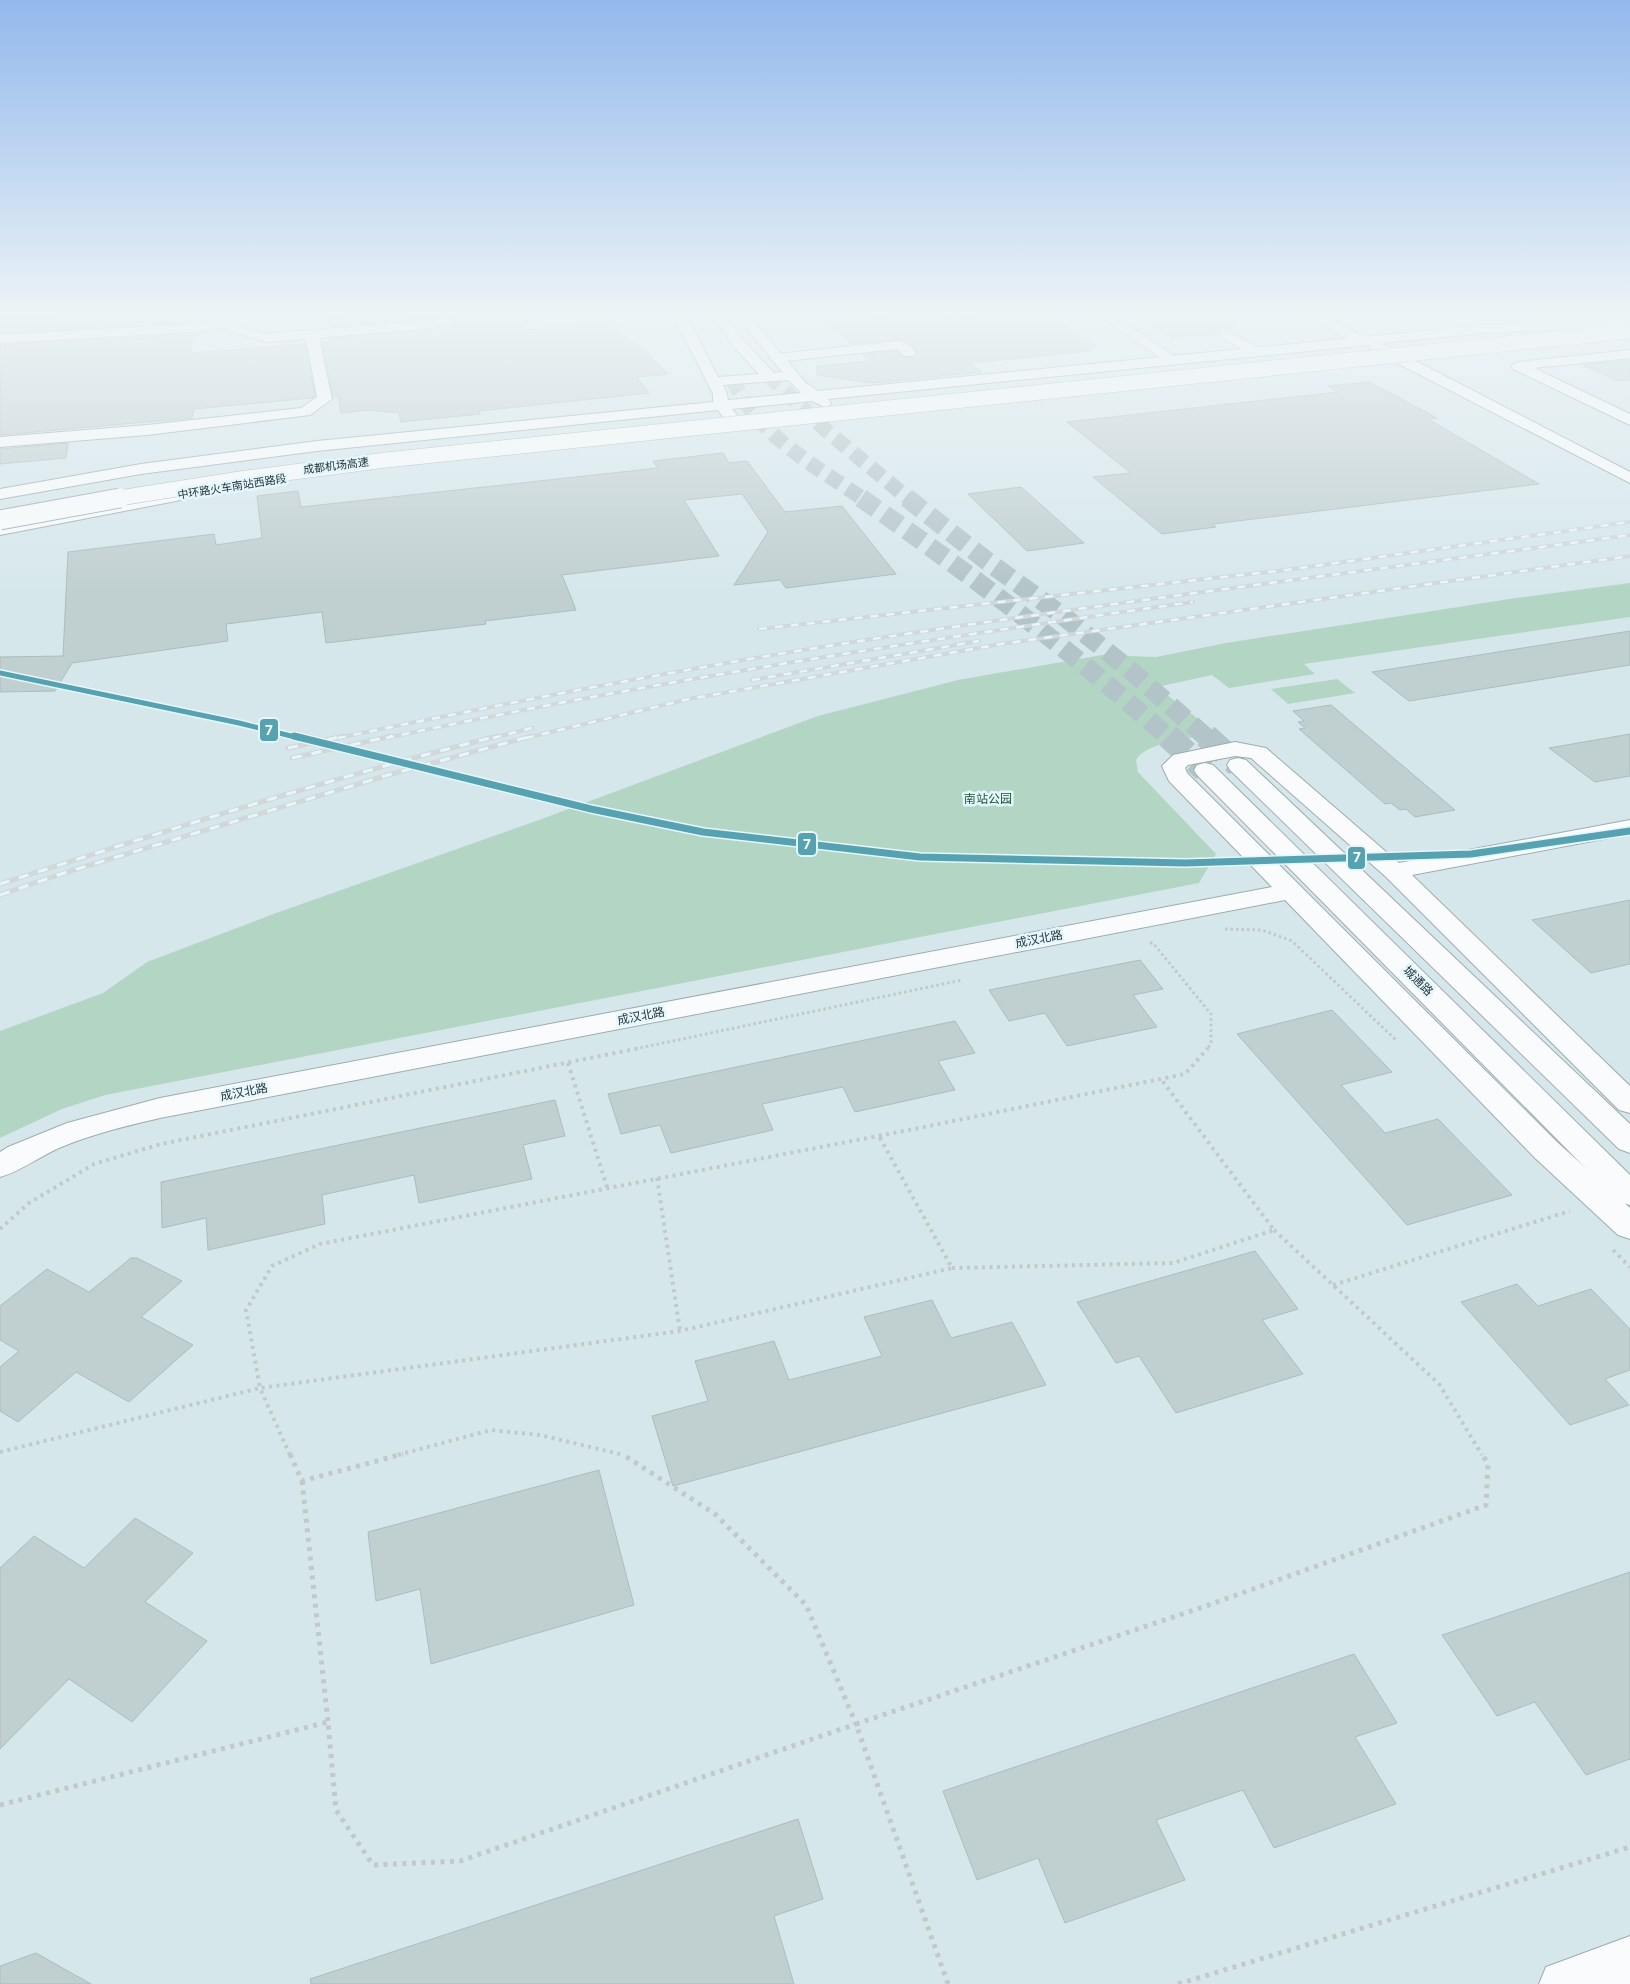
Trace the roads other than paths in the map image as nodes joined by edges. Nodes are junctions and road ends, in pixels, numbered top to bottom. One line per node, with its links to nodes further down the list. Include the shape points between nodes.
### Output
1 (312, 408): 14 (main road, via 305,412 146,430)
2 (696, 408): 16 (main road, via 317,446)
3 (724, 408): 13 (main road)
4 (770, 408): 20 (main road, 成都机场高速, via 349,450 165,474)
5 (828, 408): 11 (main road)
6 (891, 408): 21 (main road, 成都机场高速, bridge, via 254,476)
7 (960, 408): 11 (main road, 中环路火车南站西路段)
8 (1495, 408): 17 (main road)
9 (1523, 408): 15 (main road)
10 (1604, 408): 12 (main road)
11 (841, 420): 13 (main road, 中环路火车南站西路段)
12 (1630, 420)
13 (742, 430): 22 (main road, 中环路火车南站西路段, via 287,478)
14 (0, 442)
15 (1630, 462)
16 (141, 469): 18 (main road); 19 (main road)
17 (1630, 478)
18 (0, 485)
19 (0, 494)
20 (0, 502)
21 (0, 520)
22 (0, 530)
23 (1238, 764): 29 (main road)
24 (1205, 770): 31 (main road, 城通路)
25 (1630, 827): 26 (main road)
26 (1394, 871): 27 (main road, via 1258,753 1236,749 1181,760 1173,766 1177,776); 28 (main road)
27 (1291, 890): 30 (main road, 成汉北路, via 160,1108 47,1140); 32 (main road, via 1546,1150)
28 (1630, 1102)
29 (1630, 1142)
30 (0, 1166)
31 (1630, 1194)
32 (1630, 1227)
33 (1630, 1960): 34 (main road)
34 (1563, 1984)

